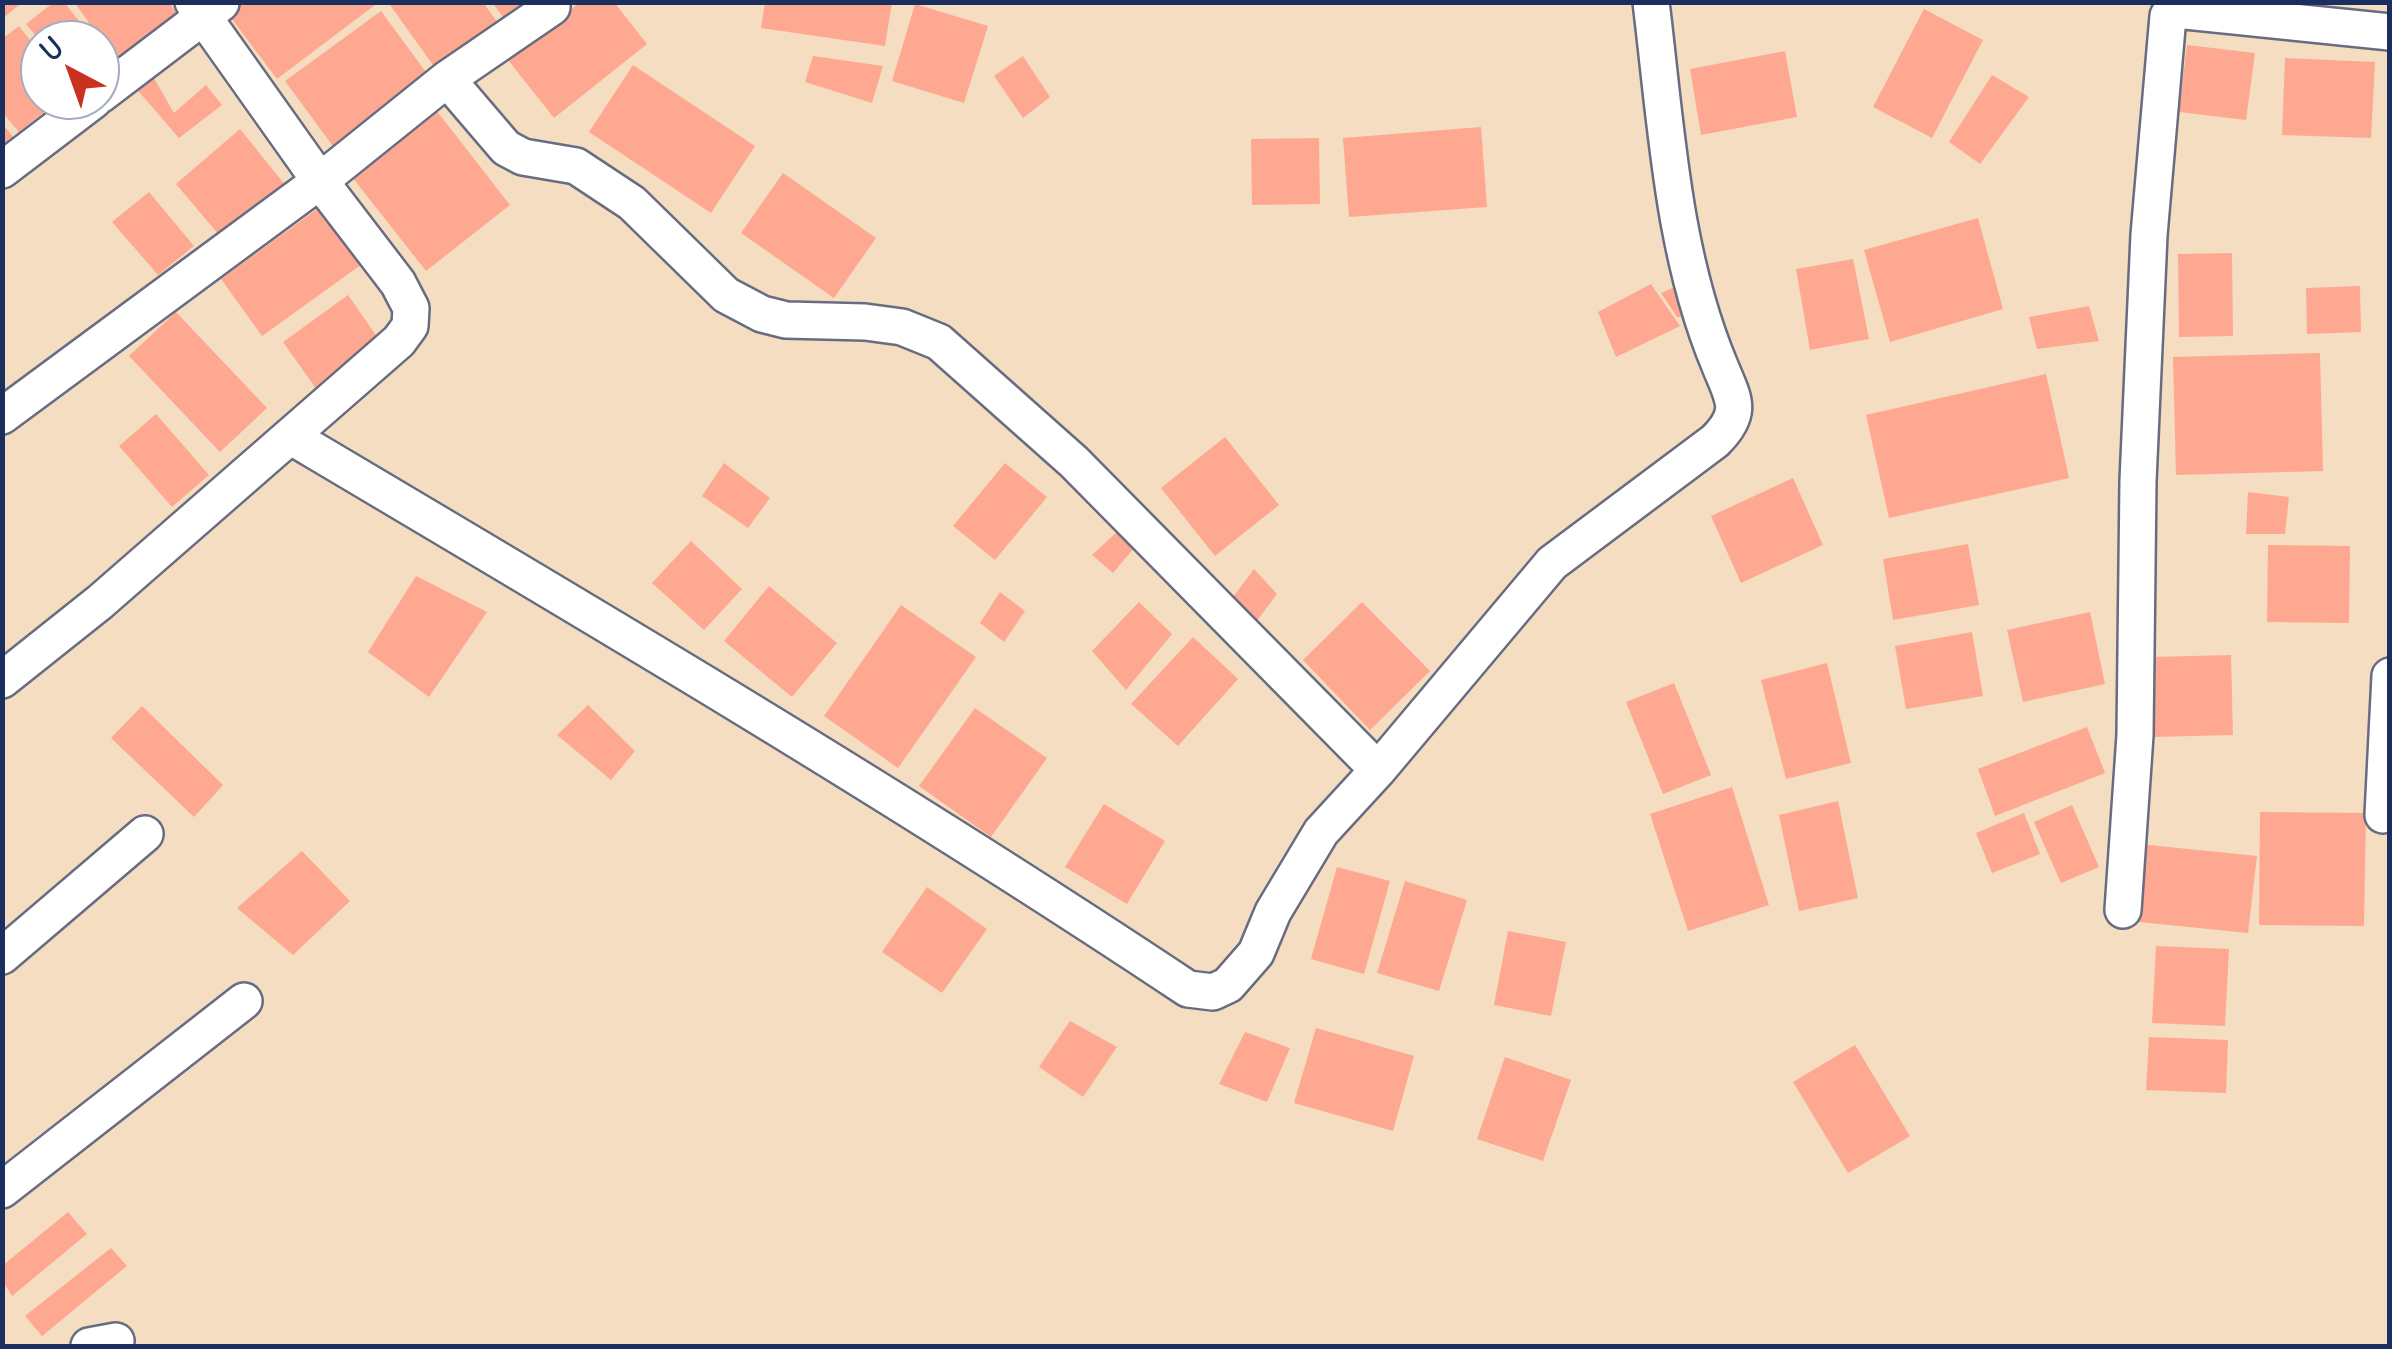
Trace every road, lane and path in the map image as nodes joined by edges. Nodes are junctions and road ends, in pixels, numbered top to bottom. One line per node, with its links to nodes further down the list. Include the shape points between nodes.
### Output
1 (1651, 2): 14 (street, via 1687,257 1736,403 1734,417 1715,441 1552,563)
2 (206, 7): 5 (street); 9 (street)
3 (552, 7): 6 (street)
4 (2390, 32): 17 (street, via 2176,10 2168,16 2149,235)
5 (120, 78)
6 (446, 79): 9 (street); 14 (street, via 506,148 576,166 632,203 726,296 786,320 884,324 940,342 1074,462)
7 (68, 120): 8 (street)
8 (2, 170)
9 (320, 181): 10 (street); 11 (street, via 398,283 411,308 410,326)
10 (2, 416)
11 (290, 436): 13 (street); 14 (street, via 1015,874 1188,990 1213,992 1228,985 1256,952 1321,832)
12 (2390, 676): 15 (street)
13 (2, 680)
14 (1378, 770)
15 (2383, 815)
16 (145, 834): 18 (street)
17 (2124, 910)
18 (2, 956)
19 (244, 1000): 20 (street)
20 (2, 1190)

